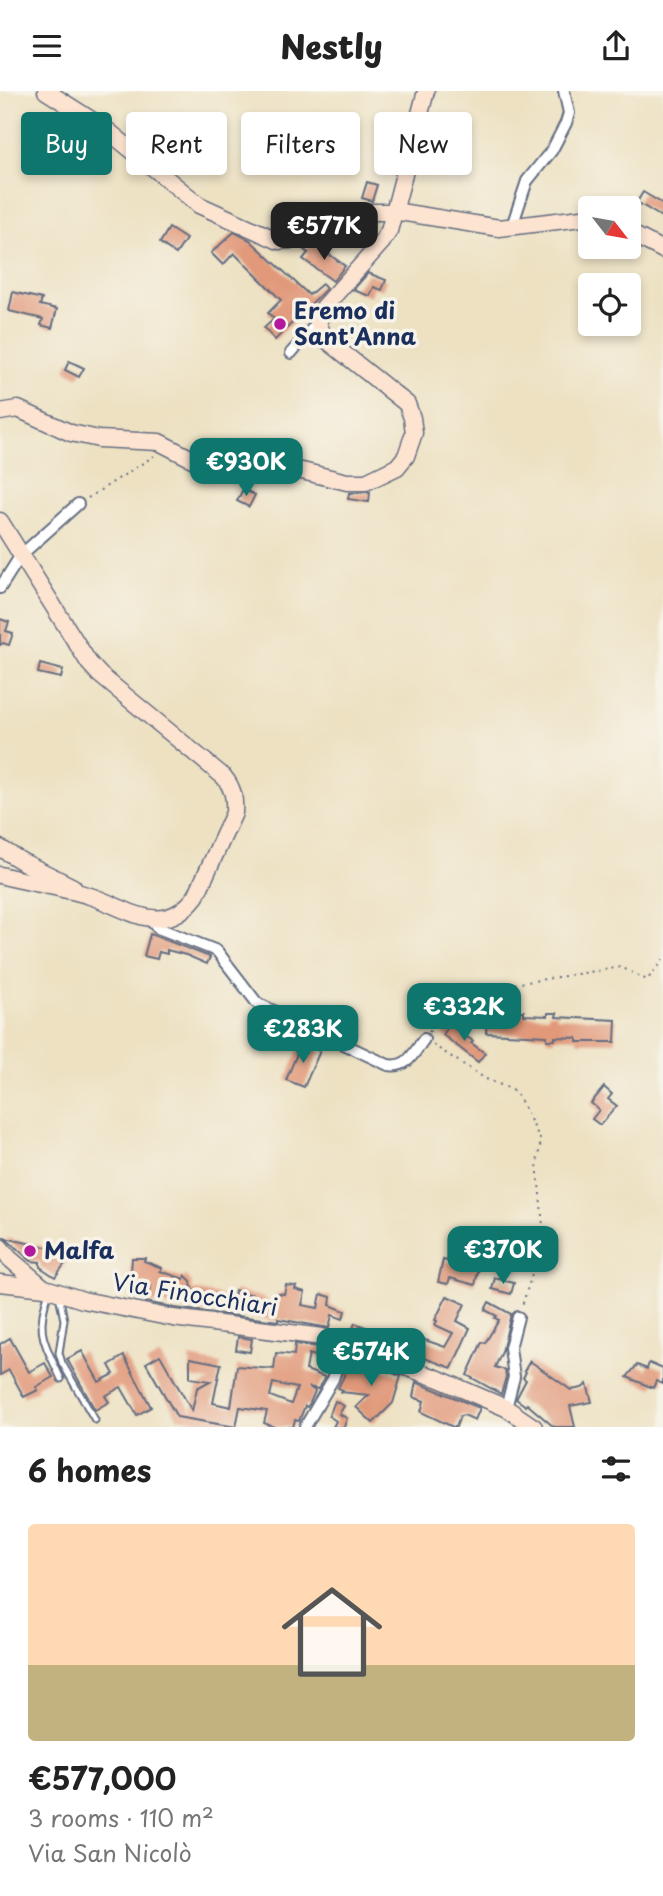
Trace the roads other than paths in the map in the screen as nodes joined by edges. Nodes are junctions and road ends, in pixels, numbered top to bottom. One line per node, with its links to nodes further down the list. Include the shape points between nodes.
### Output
1 (47, 91): 4 (street, via 107,130 199,205 279,241 312,238 361,214)
2 (426, 91): 4 (street)
3 (564, 91): 6 (street, via 569,113 566,123 527,181)
4 (395, 212): 6 (street); 9 (street, via 382,242 324,307)
5 (578, 219): 6 (street)
6 (511, 229)
7 (641, 239): 8 (street)
8 (663, 250)
9 (318, 323): 10 (street); 11 (street, via 324,338 407,404 414,433 412,446 397,467 366,482 302,471 206,466 159,442 99,439 71,433 18,409)
10 (291, 353)
11 (0, 412)
12 (78, 504): 14 (street)
13 (0, 521): 14 (street)
14 (21, 555): 15 (street); 22 (street, via 100,675 231,786 234,813 196,896 179,912)
15 (0, 588)
16 (0, 848): 18 (street)
17 (0, 857): 20 (street)
18 (23, 862): 20 (street); 21 (street)
19 (0, 875): 20 (street)
20 (20, 880): 21 (street)
21 (91, 896): 22 (street)
22 (149, 919): 23 (street, via 158,928 216,951 252,998 268,1010 388,1065 404,1064)
23 (424, 1039)
24 (4, 1252): 25 (street); 26 (street)
25 (0, 1281): 26 (street, Via Finocchiari)
26 (51, 1290): 28 (street, Via Finocchiari, via 173,1318 306,1334); 29 (lane, via 41,1312 40,1334); 31 (lane, via 64,1320 62,1363)
27 (517, 1317): 30 (street, via 510,1348 514,1377)
28 (344, 1345): 30 (street, Via Finocchiari); 32 (street, via 333,1379)
29 (61, 1379)
30 (506, 1408): 33 (street, Via Finocchiari)
31 (95, 1420)
32 (305, 1427)
33 (534, 1427)

